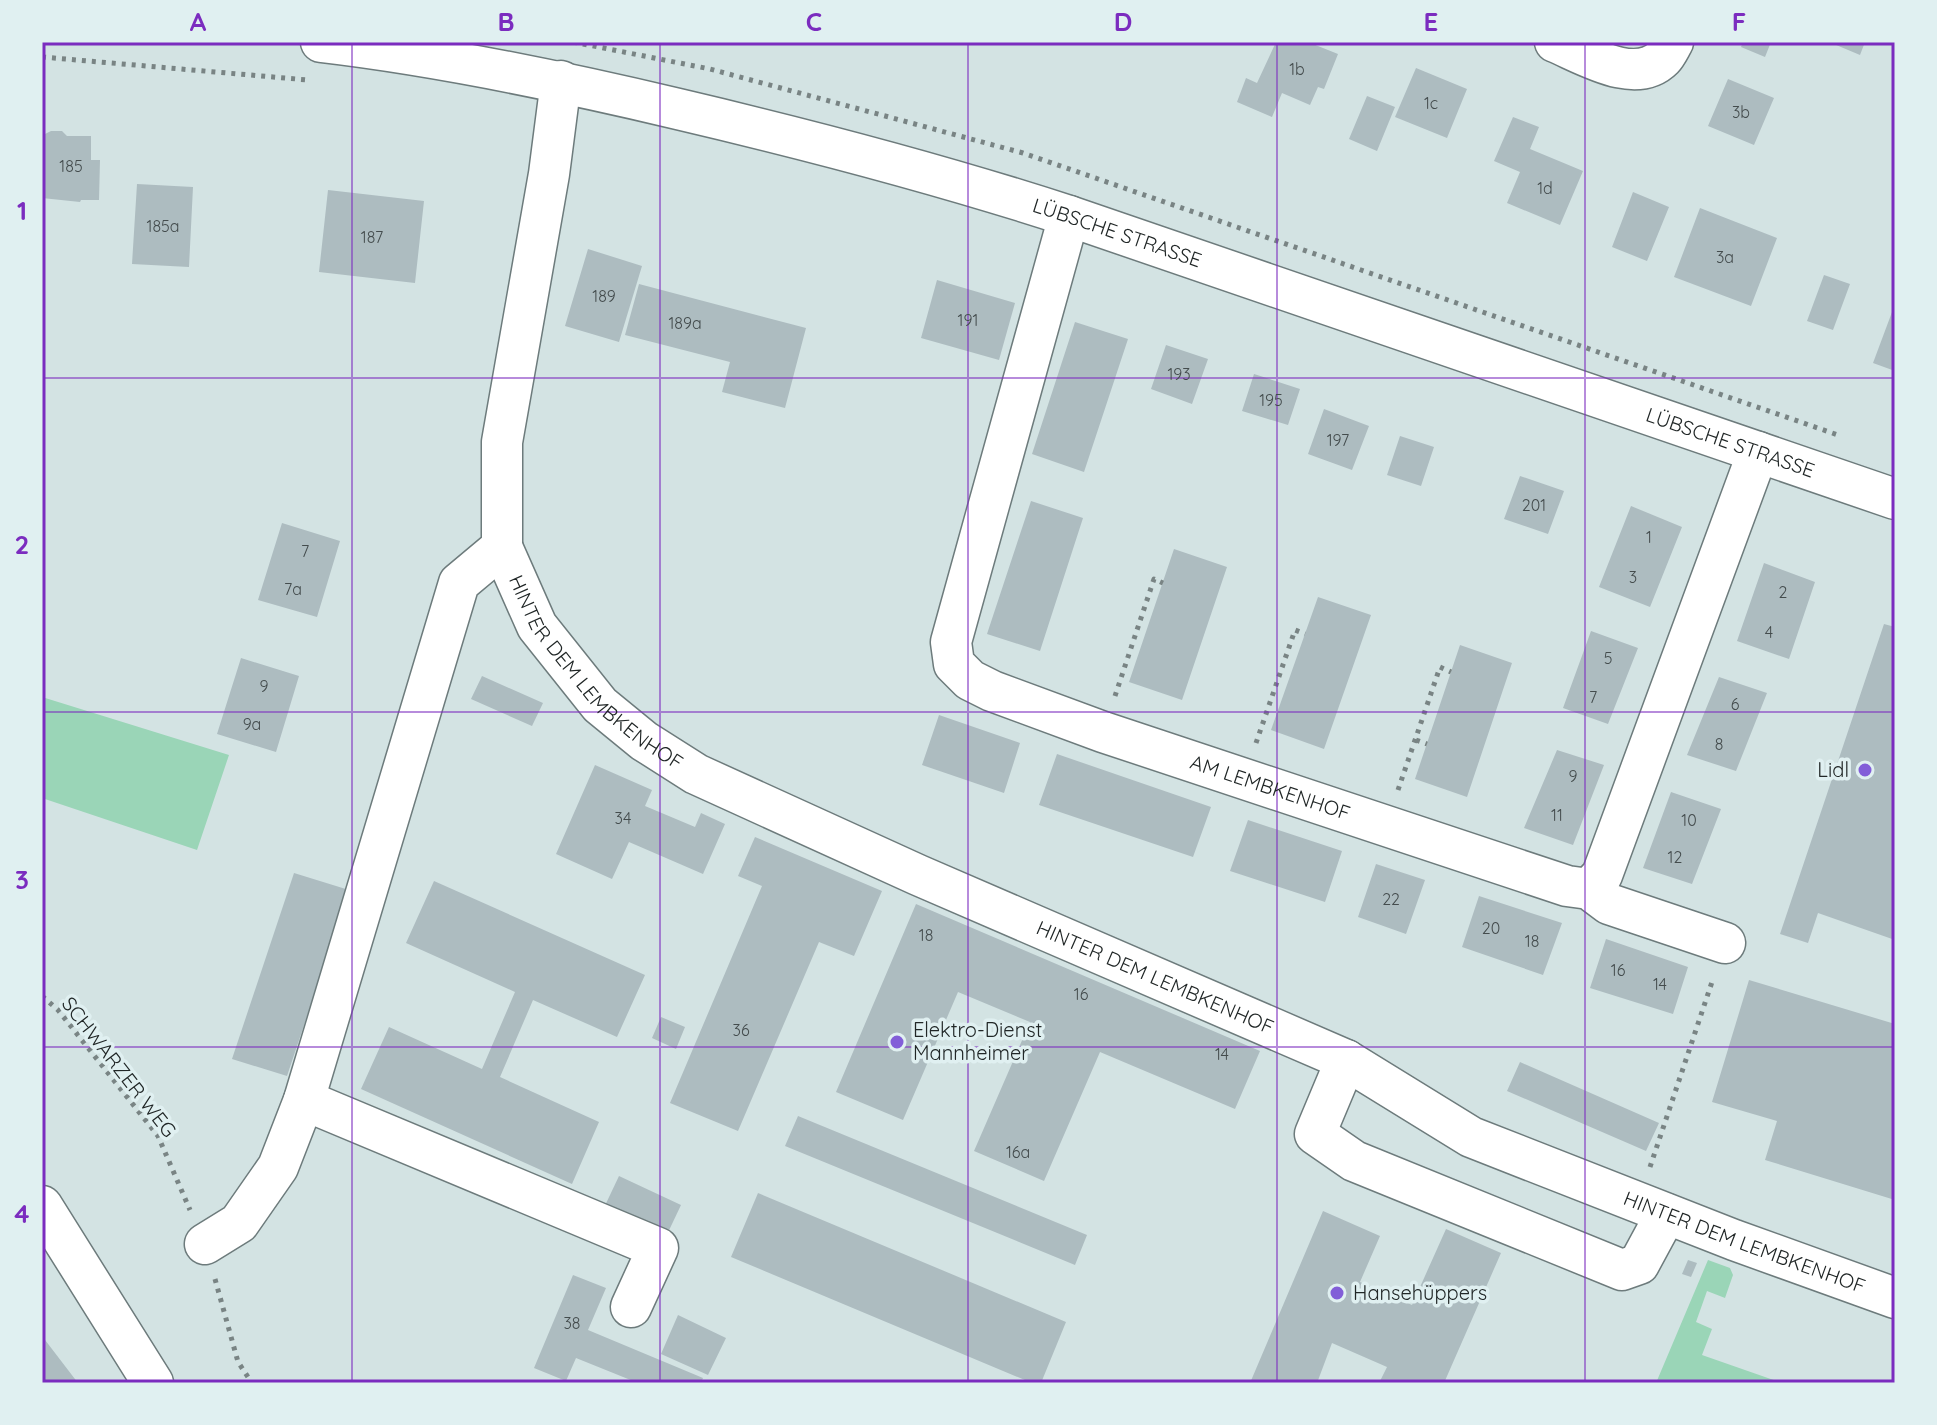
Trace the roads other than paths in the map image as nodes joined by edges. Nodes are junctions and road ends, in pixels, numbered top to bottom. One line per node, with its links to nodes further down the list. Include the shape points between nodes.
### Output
1 (321, 42): 4 (street, LÜBSCHE STRASSE)
2 (1555, 42): 3 (street, via 1634,70 1662,59)
3 (1673, 42)
4 (561, 81): 5 (street, LÜBSCHE STRASSE, via 828,144); 8 (street, HINTER DEM LEMBKENHOF, via 502,442)
5 (1069, 216): 6 (street, LÜBSCHE STRASSE); 9 (street, AM LEMBKENHOF, via 951,642 954,664 970,680 1103,732)
6 (1758, 452): 7 (street, LÜBSCHE STRASSE); 9 (street, via 1602,875)
7 (1895, 499)
8 (502, 547): 11 (street, HINTER DEM LEMBKENHOF, via 537,626 600,705 696,774); 12 (street, HINTER DEM LEMBKENHOF, via 459,583)
9 (1589, 889): 10 (street, AM LEMBKENHOF, via 1609,904)
10 (1725, 943)
11 (1346, 1060): 14 (street, HINTER DEM LEMBKENHOF, via 1471,1137); 14 (street, via 1315,1134 1354,1161 1622,1270 1639,1264)
12 (304, 1100): 15 (street, HINTER DEM LEMBKENHOF, via 278,1167 239,1223); 17 (street, via 658,1248)
13 (42, 1206): 18 (street)
14 (1652, 1208): 16 (street, HINTER DEM LEMBKENHOF)
15 (205, 1244)
16 (1895, 1298)
17 (631, 1307)
18 (153, 1383)

